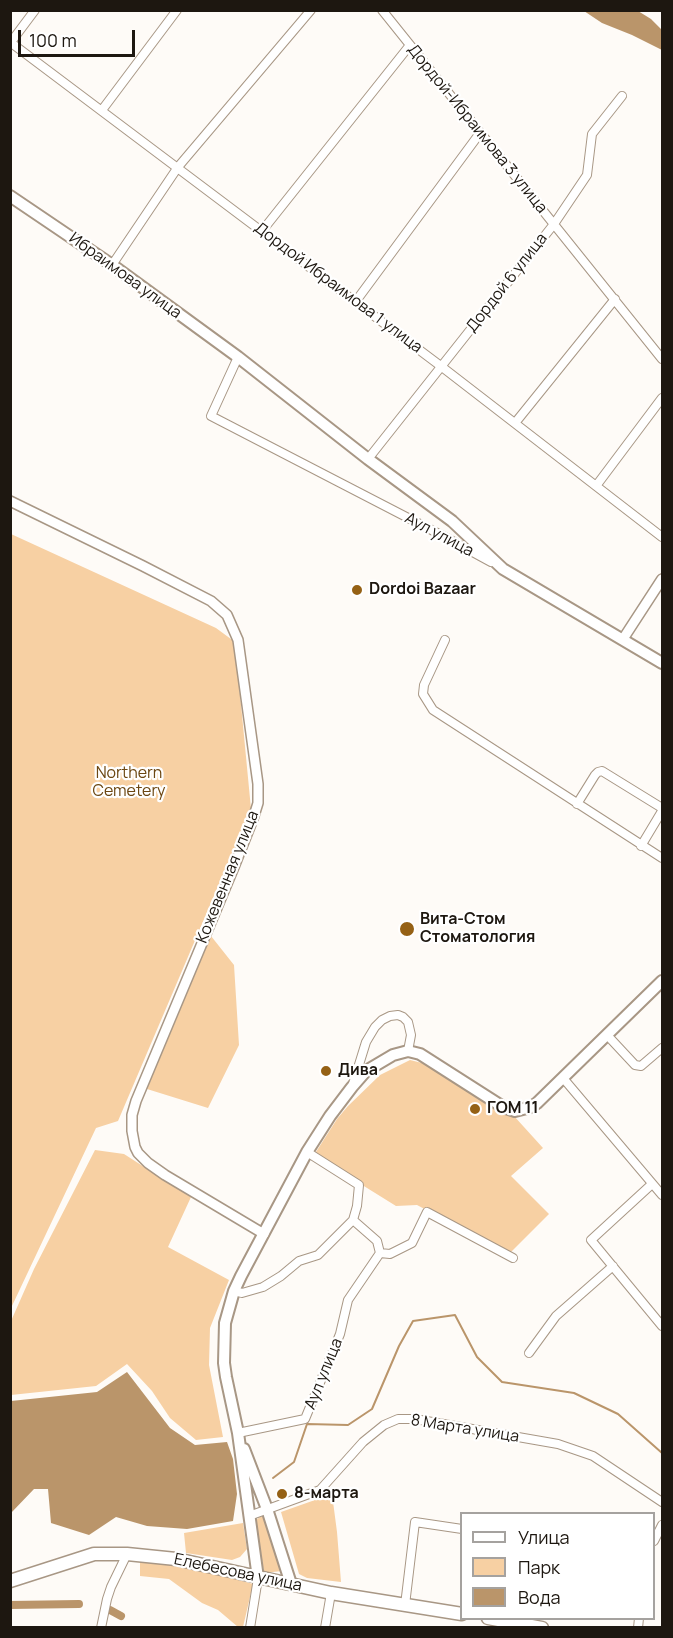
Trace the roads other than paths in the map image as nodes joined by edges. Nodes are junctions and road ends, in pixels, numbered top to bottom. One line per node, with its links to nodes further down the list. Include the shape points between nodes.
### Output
1 (35, 10): 5 (street)
2 (177, 10): 8 (street)
3 (311, 10): 10 (street)
4 (382, 10): 6 (street, Дордой-Ибраимова 3 улица)
5 (11, 42): 8 (street, Дордой Ибраимова 1 улица)
6 (410, 45): 9 (street, Дордой-Ибраимова 3 улица); 13 (street)
7 (622, 96): 12 (street, Дордой 6 улица, via 592,134 587,175)
8 (102, 110): 10 (street, Дордой Ибраимова 1 улица)
9 (480, 133): 12 (street, Дордой-Ибраимова 3 улица); 16 (street)
10 (178, 167): 13 (street, Дордой Ибраимова 1 улица); 14 (street)
11 (10, 196): 14 (main road, Ибраимова улица)
12 (554, 224): 15 (street, Дордой-Ибраимова 3 улица); 19 (street, Дордой 6 улица)
13 (262, 231): 16 (street, Дордой Ибраимова 1 улица)
14 (112, 265): 17 (main road, Ибраимова улица)
15 (615, 299): 18 (street, Дордой-Ибраимова 3 улица); 21 (street)
16 (356, 301): 19 (street, Дордой Ибраимова 1 улица)
17 (238, 357): 22 (main road, Ибраимова улица); 26 (street, Аул улица, via 211,416)
18 (663, 359)
19 (442, 367): 21 (street, Дордой Ибраимова 1 улица); 22 (street, Дордой 6 улица)
20 (663, 398): 23 (street)
21 (515, 423): 23 (street, Дордой Ибраимова 1 улица)
22 (368, 459): 26 (main road, Ибраимова улица, via 452,521)
23 (596, 486): 25 (street, Дордой Ибраимова 1 улица)
24 (10, 501): 45 (street, Кожевенная улица, via 211,601 227,615 238,640 258,802 136,1101 132,1131 138,1153 148,1163)
25 (663, 537)
26 (503, 569): 28 (main road, Аул улица)
27 (663, 579): 28 (street)
28 (622, 639): 30 (main road, Аул улица)
29 (445, 640): 31 (street, via 424,685 423,694 433,710)
30 (663, 663)
31 (577, 804): 32 (street, via 602,771); 33 (street)
32 (663, 810): 33 (street)
33 (641, 846): 34 (street)
34 (663, 858)
35 (663, 981): 36 (main road)
36 (607, 1035): 37 (street, via 635,1065 641,1066); 39 (main road)
37 (663, 1048)
38 (408, 1051): 39 (main road, via 420,1054 515,1111 537,1103); 40 (main road, via 374,1065); 40 (street, via 411,1035 404,1017 382,1020 366,1042)
39 (563, 1078): 42 (street)
40 (352, 1086): 41 (main road)
41 (308, 1152): 44 (street, via 358,1185); 45 (main road)
42 (652, 1184): 43 (street); 48 (street, via 591,1240)
43 (663, 1196)
44 (353, 1220): 46 (street, via 377,1241); 49 (street, via 318,1255 299,1262 264,1287 242,1293)
45 (264, 1234): 49 (main road)
46 (380, 1253): 47 (street, via 390,1254 412,1243 427,1212); 52 (street, Аул улица, via 348,1300 340,1334 305,1419)
47 (513, 1258)
48 (613, 1266): 50 (street); 51 (street, via 556,1316)
49 (234, 1291): 52 (main road, via 225,1323 224,1363)
50 (663, 1326)
51 (529, 1353)
52 (238, 1433): 54 (main road); 55 (main road)
53 (663, 1502): 54 (street, 8 Марта улица, via 592,1456 558,1444 398,1419 363,1442 320,1490)
54 (267, 1509): 55 (street, 8 Марта улица); 62 (main road)
55 (249, 1516): 60 (main road)
56 (663, 1525): 58 (street)
57 (460, 1529): 64 (street, via 415,1522)
58 (655, 1539)
59 (127, 1554): 60 (main road, Елебесова улица, via 176,1559); 61 (main road, Елебесова улица, via 94,1554); 67 (street, via 109,1593)
60 (258, 1578): 62 (main road, Елебесова улица); 68 (street)
61 (13, 1581)
62 (291, 1584): 63 (main road, Елебесова улица)
63 (331, 1593): 64 (main road, Елебесова улица); 69 (street)
64 (405, 1605): 65 (main road, Елебесова улица)
65 (460, 1614)
66 (499, 1620): 70 (main road)
67 (101, 1628)
68 (250, 1628)
69 (325, 1628)
70 (542, 1628)

